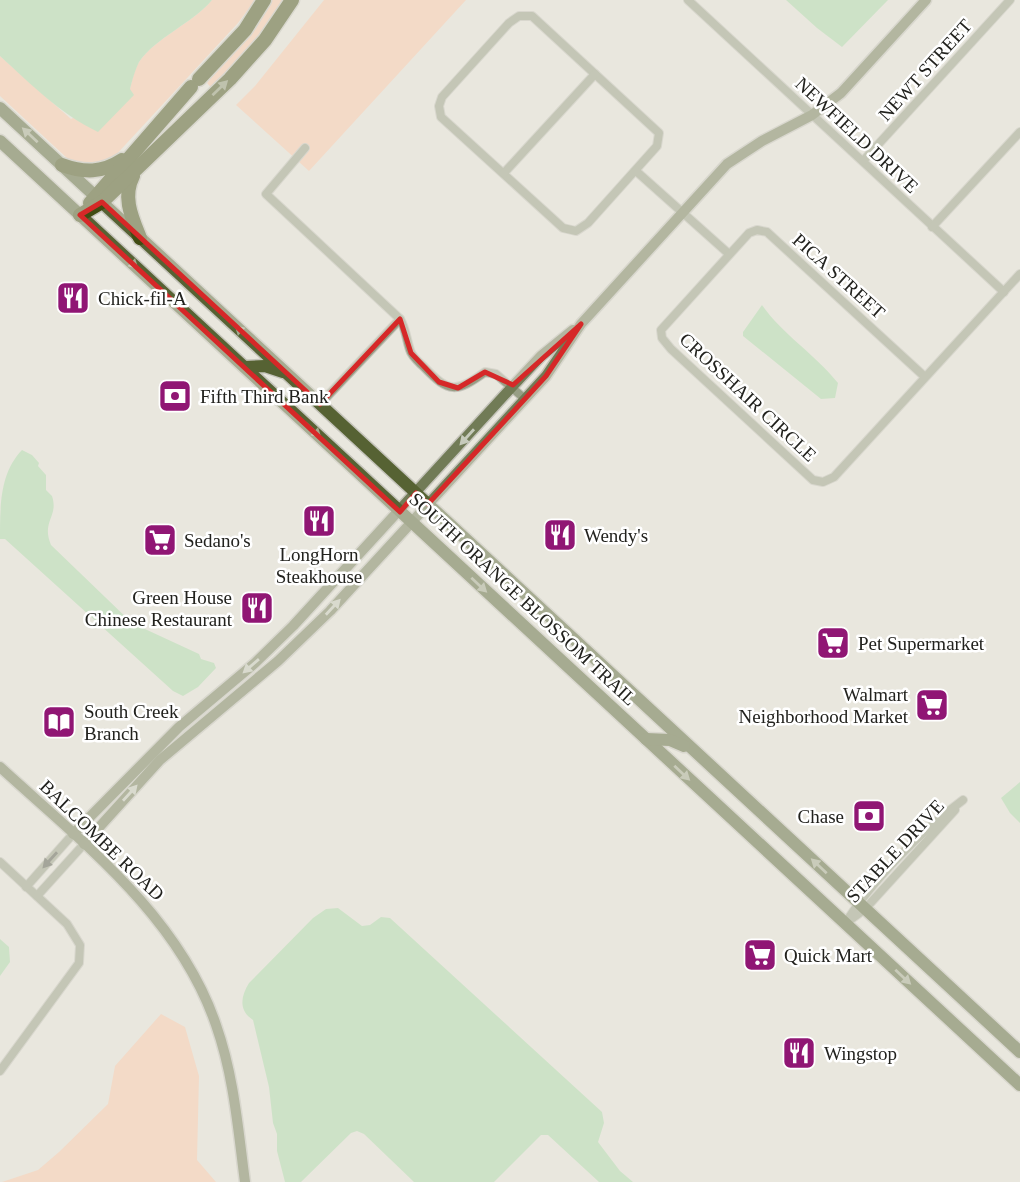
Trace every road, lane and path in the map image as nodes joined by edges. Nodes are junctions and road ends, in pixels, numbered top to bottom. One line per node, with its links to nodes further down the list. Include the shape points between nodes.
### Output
1 (264, 0): 12 (highway, via 245,30)
2 (292, 0): 15 (highway, one-way to 2, via 230,79)
3 (688, 0): 8 (street, NEWFIELD DRIVE)
4 (926, 0): 8 (street, via 841,93)
5 (1010, 0): 13 (street, NEWT STREET)
6 (595, 74): 16 (street, via 659,133 657,146); 17 (street); 17 (street, via 532,16 519,16 509,23 442,97 439,106 441,117)
7 (0, 108): 14 (main road, SOUTH ORANGE BLOSSOM TRAIL, one-way to 7)
8 (812, 115): 13 (street, NEWFIELD DRIVE); 19 (street, via 727,164)
9 (1020, 132): 21 (street)
10 (0, 141): 20 (main road, SOUTH ORANGE BLOSSOM TRAIL)
11 (305, 148): 26 (street, via 266,194)
12 (132, 154): 14 (highway, via 100,170); 18 (highway)
13 (863, 162): 21 (street, NEWFIELD DRIVE)
14 (62, 165): 18 (main road, SOUTH ORANGE BLOSSOM TRAIL)
15 (135, 171): 18 (highway); 22 (highway, via 129,202)
16 (636, 171): 17 (street, via 576,231 563,228); 19 (street)
17 (504, 173)
18 (99, 199): 20 (highway); 22 (main road, SOUTH ORANGE BLOSSOM TRAIL)
19 (682, 213): 23 (street); 27 (street)
20 (80, 215): 28 (main road, SOUTH ORANGE BLOSSOM TRAIL, one-way to 28)
21 (932, 227): 25 (street, NEWFIELD DRIVE)
22 (140, 238): 29 (main road, SOUTH ORANGE BLOSSOM TRAIL, one-way to 22)
23 (729, 254): 30 (street, PICA STREET, via 749,233 767,232); 30 (street, CROSSHAIR CIRCLE, via 666,323 662,338 813,480 834,477)
24 (1020, 274): 25 (street, CROSSHAIR CIRCLE)
25 (1004, 292): 30 (street, CROSSHAIR CIRCLE)
26 (400, 319): 31 (street, via 411,353 439,382 458,388 485,372); 33 (street)
27 (581, 324): 31 (street); 32 (street)
28 (244, 367): 29 (main road, via 265,366); 36 (main road, SOUTH ORANGE BLOSSOM TRAIL, one-way to 36)
29 (286, 373): 33 (main road, SOUTH ORANGE BLOSSOM TRAIL)
30 (925, 377)
31 (512, 387): 32 (street); 34 (street, one-way to 34)
32 (525, 399): 35 (street)
33 (320, 404): 34 (main road, SOUTH ORANGE BLOSSOM TRAIL)
34 (416, 493): 35 (main road, SOUTH ORANGE BLOSSOM TRAIL); 36 (street)
35 (428, 504): 37 (street); 41 (main road, SOUTH ORANGE BLOSSOM TRAIL)
36 (400, 512): 37 (main road, SOUTH ORANGE BLOSSOM TRAIL); 38 (street)
37 (412, 522): 39 (street, one-way to 37); 40 (main road, SOUTH ORANGE BLOSSOM TRAIL, one-way to 40)
38 (293, 626): 39 (street); 43 (street, one-way to 43, via 179,727)
39 (305, 637): 44 (street, one-way to 39, via 160,760)
40 (646, 739): 41 (main road, via 670,740); 49 (main road, SOUTH ORANGE BLOSSOM TRAIL, one-way to 49)
41 (694, 750): 48 (main road, SOUTH ORANGE BLOSSOM TRAIL, one-way to 41)
42 (0, 766): 43 (street, BALCOMBE ROAD)
43 (73, 834): 44 (street, BALCOMBE ROAD); 46 (street, one-way to 46)
44 (84, 844): 47 (street); 53 (street, BALCOMBE ROAD, via 154,917 193,974 216,1024 231,1078)
45 (0, 862): 46 (street)
46 (26, 887): 47 (street)
47 (37, 895): 51 (street, via 67,924 79,945 79,963)
48 (862, 906): 48 (street, STABLE DRIVE, via 963,800 934,822); 49 (street, STABLE DRIVE); 50 (main road, SOUTH ORANGE BLOSSOM TRAIL)
49 (845, 924): 52 (main road, SOUTH ORANGE BLOSSOM TRAIL, one-way to 52)
50 (1020, 1052)
51 (0, 1071)
52 (1020, 1086)
53 (245, 1182)

